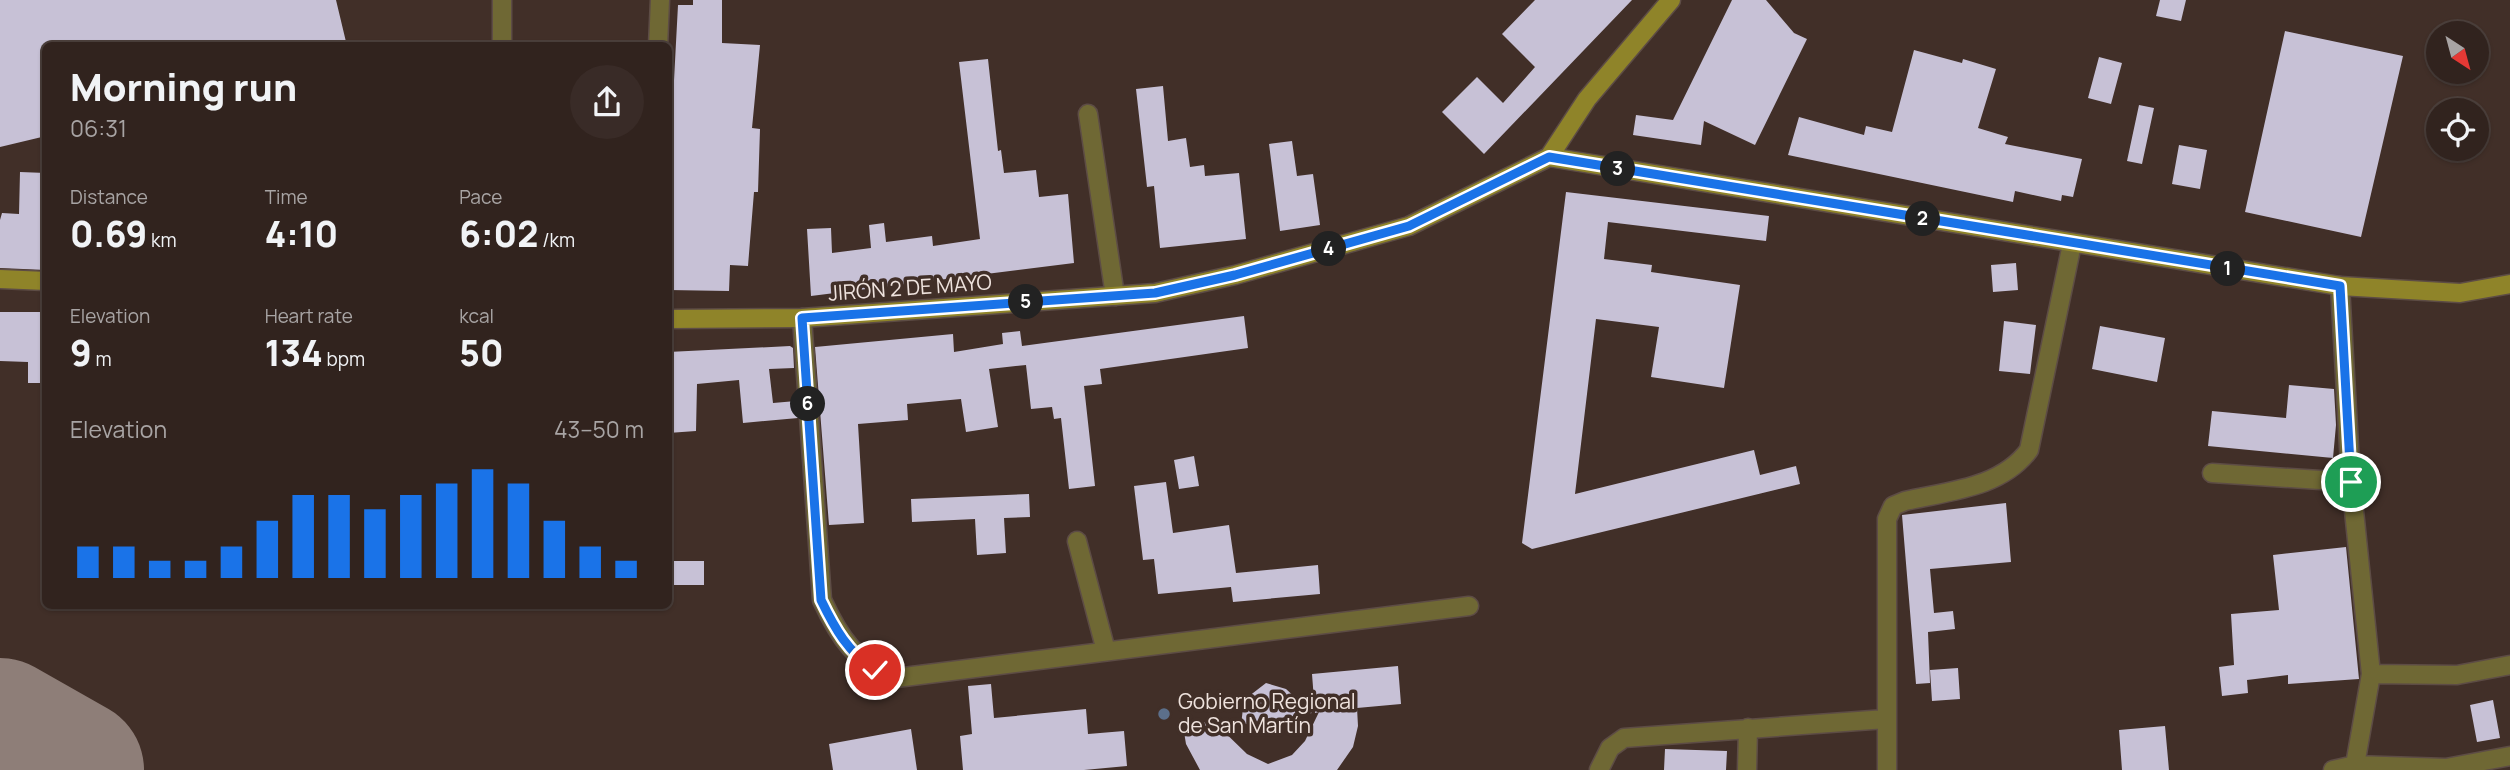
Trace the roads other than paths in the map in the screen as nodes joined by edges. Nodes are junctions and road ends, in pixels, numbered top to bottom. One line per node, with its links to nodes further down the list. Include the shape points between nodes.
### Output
1 (502, 0): 4 (street)
2 (660, 0): 5 (street)
3 (1671, 0): 7 (main road, via 1587,99)
4 (502, 42)
5 (658, 42)
6 (1088, 114): 13 (street)
7 (1549, 157): 8 (main road); 13 (main road, JIRÓN 2 DE MAYO, via 1409,226 1235,275 1155,293)
8 (2071, 244): 12 (main road); 23 (street, via 2029,450 2018,464 1993,480 1905,501 1893,506 1887,519)
9 (0, 279): 10 (main road)
10 (42, 281)
11 (2510, 285): 12 (main road, via 2460,293)
12 (2340, 286): 17 (street)
13 (1115, 296): 15 (main road, JIRÓN 2 DE MAYO)
14 (672, 318): 15 (main road, JIRÓN 2 DE MAYO)
15 (802, 318): 20 (street, via 821,600 836,631 858,658 896,678)
16 (2212, 473): 17 (street)
17 (2351, 482): 22 (street)
18 (1077, 541): 20 (street)
19 (1469, 606): 20 (street)
20 (1106, 651)
21 (2510, 665): 22 (street, via 2457,675)
22 (2371, 674): 26 (street)
23 (1886, 719): 24 (street); 30 (street)
24 (1748, 728): 28 (street, via 1624,738 1610,748); 29 (street)
25 (2510, 756): 27 (street)
26 (2354, 765): 27 (street); 31 (street)
27 (2446, 769)
28 (1599, 770)
29 (1747, 770)
30 (1887, 770)
31 (2333, 770)

